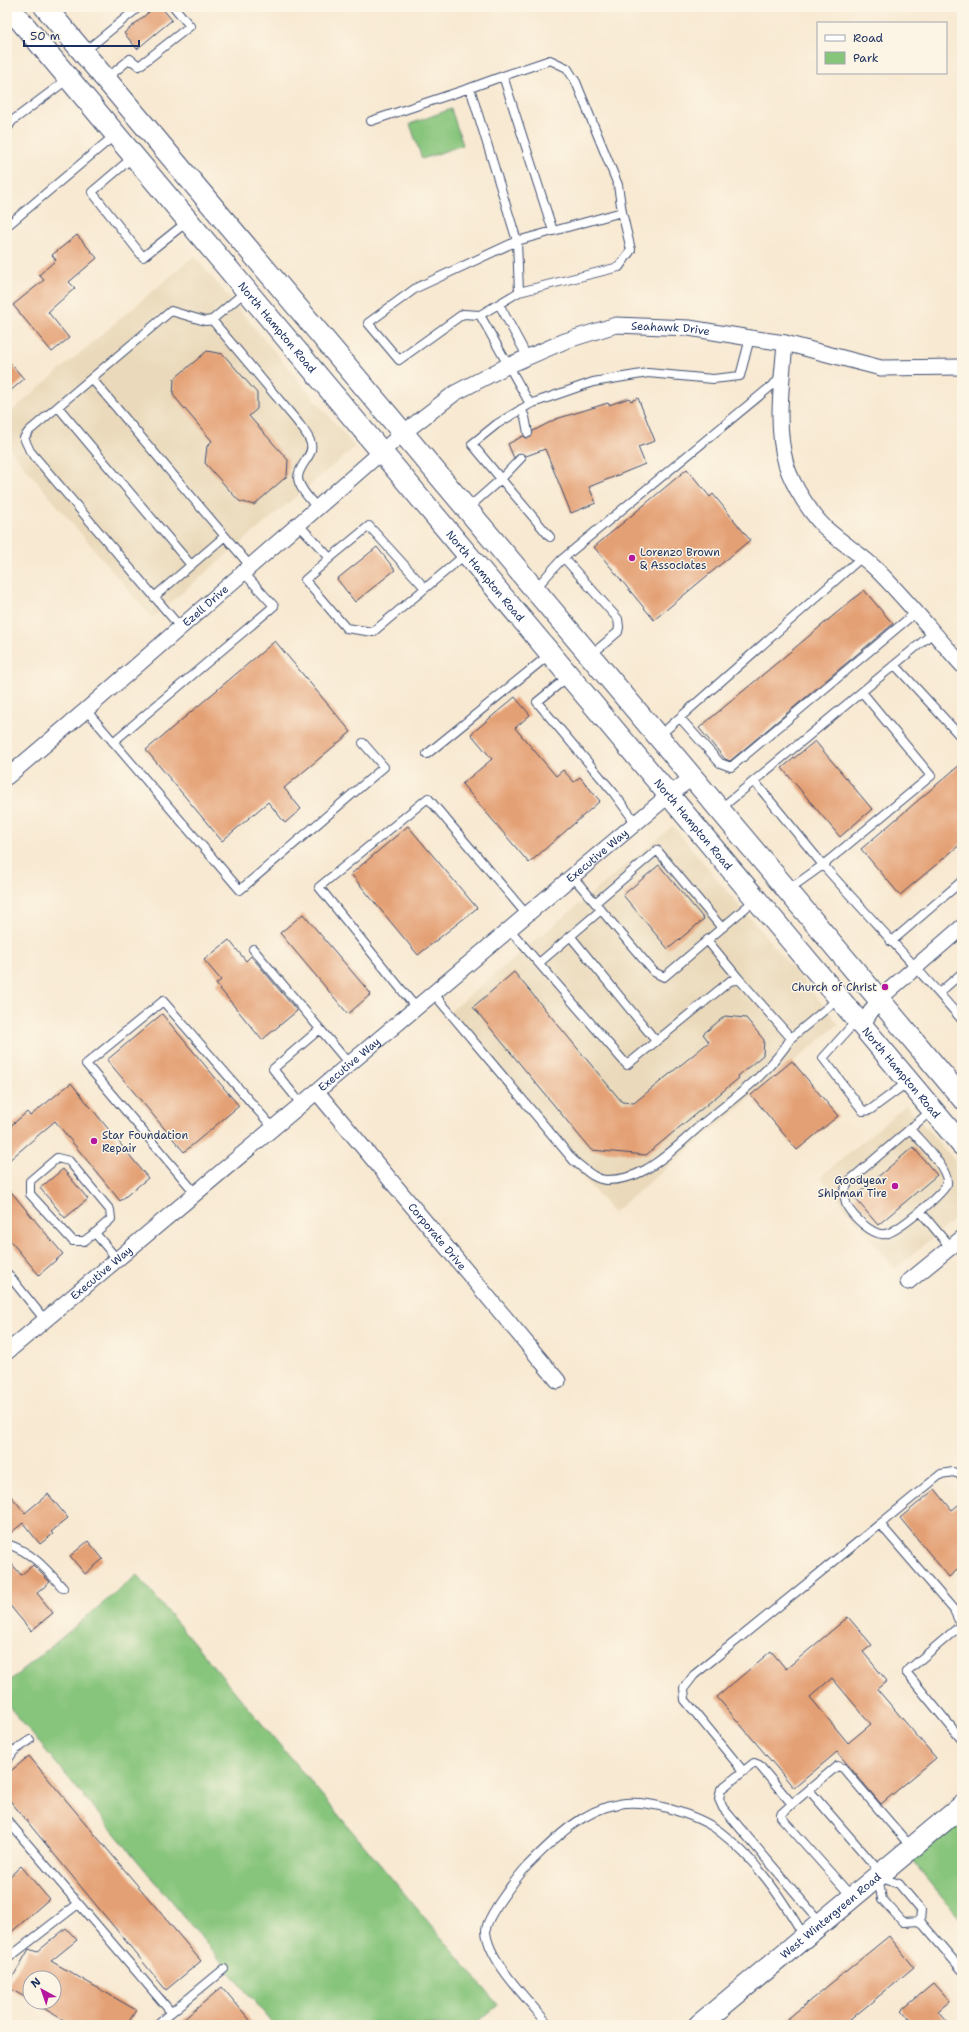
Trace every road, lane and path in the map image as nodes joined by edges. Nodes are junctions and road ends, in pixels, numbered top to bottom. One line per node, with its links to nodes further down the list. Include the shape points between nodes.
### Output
1 (9, 7): 7 (main road, North Hampton Road)
2 (45, 7): 5 (main road)
3 (139, 7): 5 (lane)
4 (174, 7): 8 (lane, via 190,26 139,66 130,59)
5 (83, 52): 8 (main road)
6 (503, 76): 9 (lane); 15 (lane, via 550,60 567,68 576,82 618,185); 18 (lane)
7 (69, 78): 10 (lane); 13 (main road, North Hampton Road)
8 (106, 79): 20 (main road)
9 (470, 88): 11 (lane); 19 (lane)
10 (10, 118): 12 (lane)
11 (371, 121)
12 (7, 129)
13 (116, 135): 14 (main road, North Hampton Road); 17 (lane)
14 (134, 156): 16 (main road, North Hampton Road); 16 (lane, via 92,192 143,257)
15 (622, 212): 18 (lane); 22 (lane, via 631,250 619,267)
16 (188, 221): 21 (main road, North Hampton Road)
17 (7, 226)
18 (553, 231): 19 (lane)
19 (517, 240): 22 (lane); 24 (lane, via 416,288 368,323 399,360 463,314)
20 (268, 272): 21 (main road); 36 (main road)
21 (247, 291): 25 (lane); 38 (main road, North Hampton Road)
22 (519, 292): 23 (lane)
23 (499, 304): 24 (lane); 28 (lane)
24 (480, 315): 29 (lane)
25 (212, 320): 32 (lane, via 205,321 171,311); 41 (lane, via 308,436 310,452 298,477 300,484)
26 (750, 338): 27 (street, Seahawk Drive); 28 (street, Seahawk Drive, via 689,328 616,325 565,341); 33 (lane, via 740,376 713,379 648,373 593,382)
27 (785, 343): 30 (street, Seahawk Drive, via 882,368); 31 (street)
28 (528, 358): 29 (street, Seahawk Drive)
29 (509, 366): 33 (lane); 36 (street, Seahawk Drive, via 456,393)
30 (962, 367)
31 (782, 377): 47 (street, via 782,445 786,465 803,499 828,531); 49 (lane)
32 (92, 378): 34 (lane); 44 (lane)
33 (530, 404): 35 (lane)
34 (58, 407): 50 (lane); 54 (lane, via 29,431 24,438 25,444)
35 (521, 409): 37 (lane, via 526,417); 40 (lane, via 472,444)
36 (404, 433): 38 (street, Ezell Drive); 42 (main road)
37 (528, 434)
38 (382, 453): 41 (street, Ezell Drive); 46 (main road, North Hampton Road)
39 (521, 458): 40 (lane)
40 (501, 479): 42 (lane); 45 (lane)
41 (318, 509): 43 (street, Ezell Drive)
42 (467, 509): 53 (main road)
43 (299, 525): 48 (lane); 51 (street, Ezell Drive)
44 (225, 536): 50 (lane); 51 (lane)
45 (550, 537)
46 (467, 554): 52 (lane); 58 (main road, North Hampton Road)
47 (862, 557): 55 (street); 65 (lane)
48 (330, 558): 52 (lane, via 370,526); 52 (lane, via 305,580 346,628 373,632)
49 (564, 558): 53 (lane); 59 (lane, via 618,619 618,632)
50 (191, 565): 54 (lane)
51 (247, 570): 56 (street, Ezell Drive); 68 (lane, via 274,606)
52 (425, 588)
53 (535, 590): 59 (main road)
54 (154, 596): 56 (lane)
55 (916, 613): 57 (street); 65 (lane, via 731,767 720,763)
56 (181, 628): 64 (street, Ezell Drive)
57 (933, 633): 60 (lane); 61 (street)
58 (550, 653): 62 (main road, North Hampton Road); 70 (lane)
59 (590, 655): 66 (main road)
60 (895, 665): 63 (lane); 67 (lane)
61 (962, 665)
62 (569, 676): 74 (main road, North Hampton Road); 76 (lane, via 537,702)
63 (862, 692): 73 (lane); 77 (lane, via 931,776)
64 (86, 710): 68 (lane); 71 (street, Ezell Drive)
65 (680, 718): 66 (lane)
66 (659, 737): 72 (main road)
67 (962, 738)
68 (113, 742): 69 (lane, via 240,890 384,768)
69 (363, 743)
70 (427, 754)
71 (7, 777)
72 (693, 777): 74 (street, Executive Way); 75 (main road)
73 (754, 781): 75 (lane); 77 (lane)
74 (669, 795): 76 (street, Executive Way); 81 (main road, North Hampton Road)
75 (720, 810): 80 (main road)
76 (636, 823): 78 (street, Executive Way)
77 (823, 865): 80 (lane); 90 (lane)
78 (573, 877): 82 (lane); 84 (street, Executive Way)
79 (962, 881): 90 (lane)
80 (788, 891): 99 (main road)
81 (756, 899): 86 (lane); 98 (main road, North Hampton Road)
82 (594, 902): 83 (lane); 86 (lane, via 657,850)
83 (601, 910): 88 (lane); 89 (lane, via 654,972 664,977)
84 (527, 915): 87 (street, Executive Way); 100 (lane, via 428,798 319,887)
85 (962, 927): 93 (street)
86 (722, 928): 89 (lane)
87 (510, 930): 92 (lane); 97 (street, Executive Way)
88 (570, 937): 92 (lane); 105 (lane)
89 (707, 940): 95 (lane)
90 (891, 942): 93 (lane)
91 (253, 950): 103 (lane)
92 (539, 963): 105 (lane, via 627,1065)
93 (916, 966): 96 (lane); 99 (street)
94 (962, 973): 96 (lane)
95 (739, 979): 104 (lane); 105 (lane, via 730,981)
96 (939, 993): 101 (lane)
97 (434, 994): 100 (street, Executive Way); 104 (lane, via 574,1161 594,1177 607,1180 632,1176 664,1156 760,1075 781,1054)
98 (839, 998): 102 (main road, North Hampton Road); 104 (lane)
99 (879, 999): 102 (street); 109 (main road)
100 (417, 1008): 106 (street, Executive Way)
101 (962, 1020)
102 (859, 1022): 107 (main road, North Hampton Road); 107 (lane, via 823,1058 863,1111 870,1110)
103 (320, 1029): 106 (lane); 110 (lane, via 273,1069)
104 (791, 1038)
105 (656, 1041)
106 (350, 1065): 108 (street, Executive Way)
107 (909, 1081): 111 (main road, North Hampton Road)
108 (317, 1092): 110 (street, Executive Way); 125 (street, Corporate Drive)
109 (962, 1098)
110 (302, 1105): 112 (street, Executive Way)
111 (932, 1109): 113 (lane); 114 (main road, North Hampton Road)
112 (274, 1129): 115 (street, Executive Way); 115 (lane, via 163,1001 86,1064)
113 (910, 1129): 116 (lane, via 937,1161 948,1179 944,1189); 116 (lane, via 849,1182 844,1191 847,1205 874,1233 886,1234)
114 (962, 1145)
115 (196, 1194): 120 (street, Executive Way)
116 (920, 1211): 119 (lane)
117 (95, 1232): 117 (lane, via 111,1219 110,1210 69,1161 58,1158 30,1181 30,1194 73,1241 84,1241); 120 (lane)
118 (962, 1238): 119 (street)
119 (950, 1247): 122 (street)
120 (117, 1259): 123 (street, Executive Way)
121 (7, 1273): 123 (lane)
122 (908, 1282)
123 (45, 1320): 124 (street, Executive Way)
124 (7, 1352)
125 (558, 1381)
126 (962, 1475): 127 (lane, via 953,1472 940,1474)
127 (880, 1524): 130 (lane, via 954,1610); 134 (lane, via 694,1675 684,1688 685,1700)
128 (7, 1544): 129 (lane, via 30,1555)
129 (63, 1588)
130 (962, 1626): 132 (lane, via 906,1672)
131 (30, 1740): 133 (lane, via 14,1751)
132 (962, 1740)
133 (7, 1761)
134 (743, 1771): 136 (lane, via 754,1763 759,1765); 144 (lane, via 721,1789 719,1799 722,1808)
135 (808, 1790): 136 (lane); 139 (lane, via 837,1766 843,1768); 140 (lane)
136 (792, 1804): 141 (lane, via 781,1814 781,1818)
137 (962, 1806): 139 (main road, West Wintergreen Road)
138 (7, 1820): 142 (lane)
139 (912, 1848): 140 (main road, West Wintergreen Road)
140 (880, 1875): 141 (main road, West Wintergreen Road); 143 (lane, via 899,1884 921,1910); 143 (lane, via 882,1899 903,1922)
141 (852, 1898): 144 (main road, West Wintergreen Road)
142 (78, 1904): 146 (lane); 149 (lane)
143 (920, 1921): 148 (lane)
144 (822, 1923): 145 (main road, West Wintergreen Road)
145 (805, 1937): 151 (lane, via 777,1890 750,1859 719,1830 685,1813 657,1806 620,1804 604,1808 579,1820 549,1843 524,1869 498,1903 486,1929 494,1958); 152 (main road, West Wintergreen Road)
146 (7, 1959)
147 (224, 1969): 149 (lane)
148 (962, 1970)
149 (171, 2012): 150 (lane)
150 (156, 2025)
151 (549, 2025)
152 (700, 2025)

